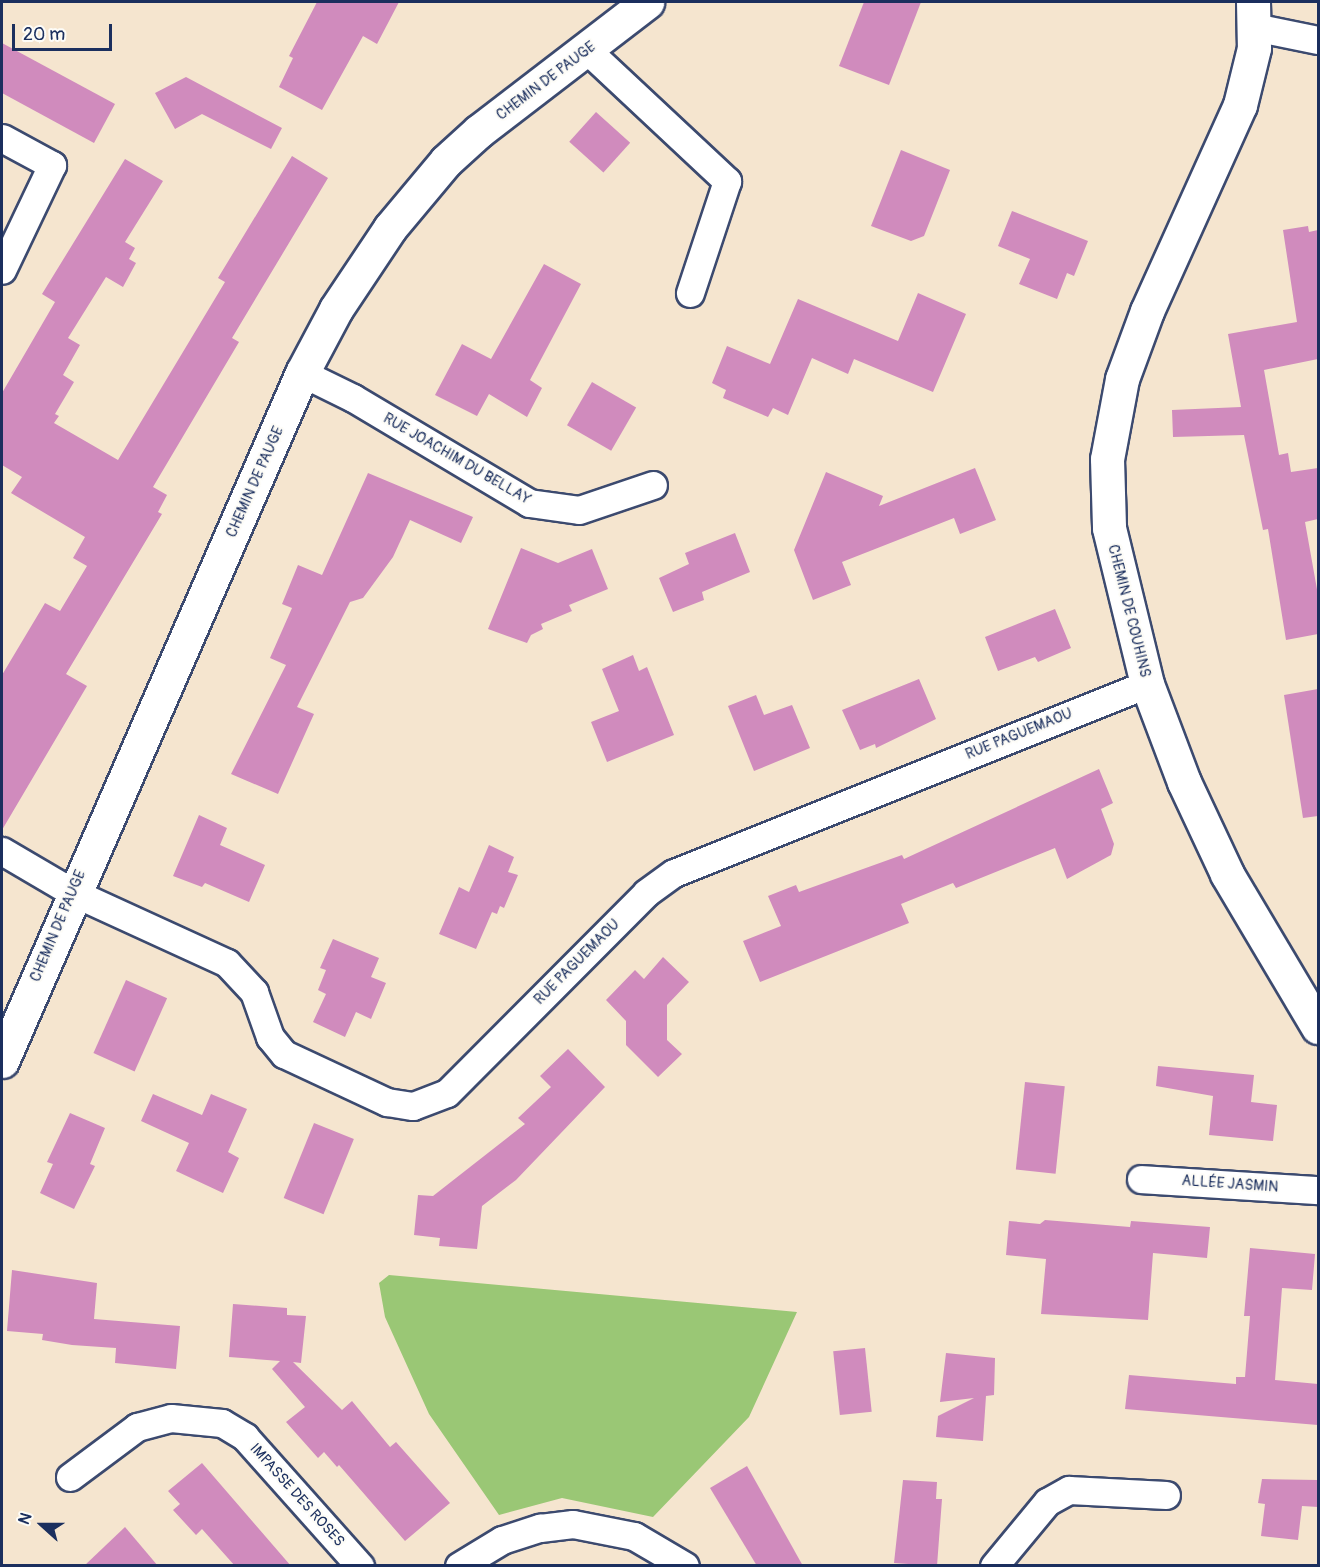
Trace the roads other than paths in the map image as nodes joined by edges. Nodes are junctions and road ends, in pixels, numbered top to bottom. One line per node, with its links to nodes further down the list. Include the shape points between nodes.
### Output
1 (647, 2): 4 (street, CHEMIN DE PAUGE)
2 (1254, 14): 3 (street); 10 (street, CHEMIN DE COUHINS, via 1254,48 1240,105 1147,311 1122,380 1112,423 1107,459 1109,528)
3 (1318, 40)
4 (587, 50): 7 (street, via 727,182); 8 (street, CHEMIN DE PAUGE, via 479,131 419,191 361,269)
5 (2, 138): 6 (street, via 52,165)
6 (2, 270)
7 (690, 293)
8 (302, 373): 9 (street, RUE JOACHIM DU BELLAY, via 353,398 529,503 579,510); 12 (street, CHEMIN DE PAUGE)
9 (652, 485)
10 (1147, 684): 12 (street, RUE PAGUEMAOU, via 674,873 646,893 447,1093 419,1105 387,1102 293,1059 274,1043 254,992 227,963); 13 (street, CHEMIN DE COUHINS, via 1184,782 1227,874)
11 (2, 851): 12 (street, RUE PAGUEMAOU)
12 (72, 892): 14 (street, CHEMIN DE PAUGE)
13 (1318, 1027)
14 (2, 1061)
15 (1141, 1179): 16 (street, ALLÉE JASMIN)
16 (1318, 1190)
17 (70, 1477): 19 (street, IMPASSE DES ROSES, via 137,1427 171,1418 222,1423 245,1437)
18 (1166, 1495): 22 (street, via 1069,1490 1047,1502)
19 (360, 1566)
20 (459, 1566): 21 (street, via 502,1540 540,1528 573,1524 634,1536)
21 (685, 1566)
22 (994, 1566)

